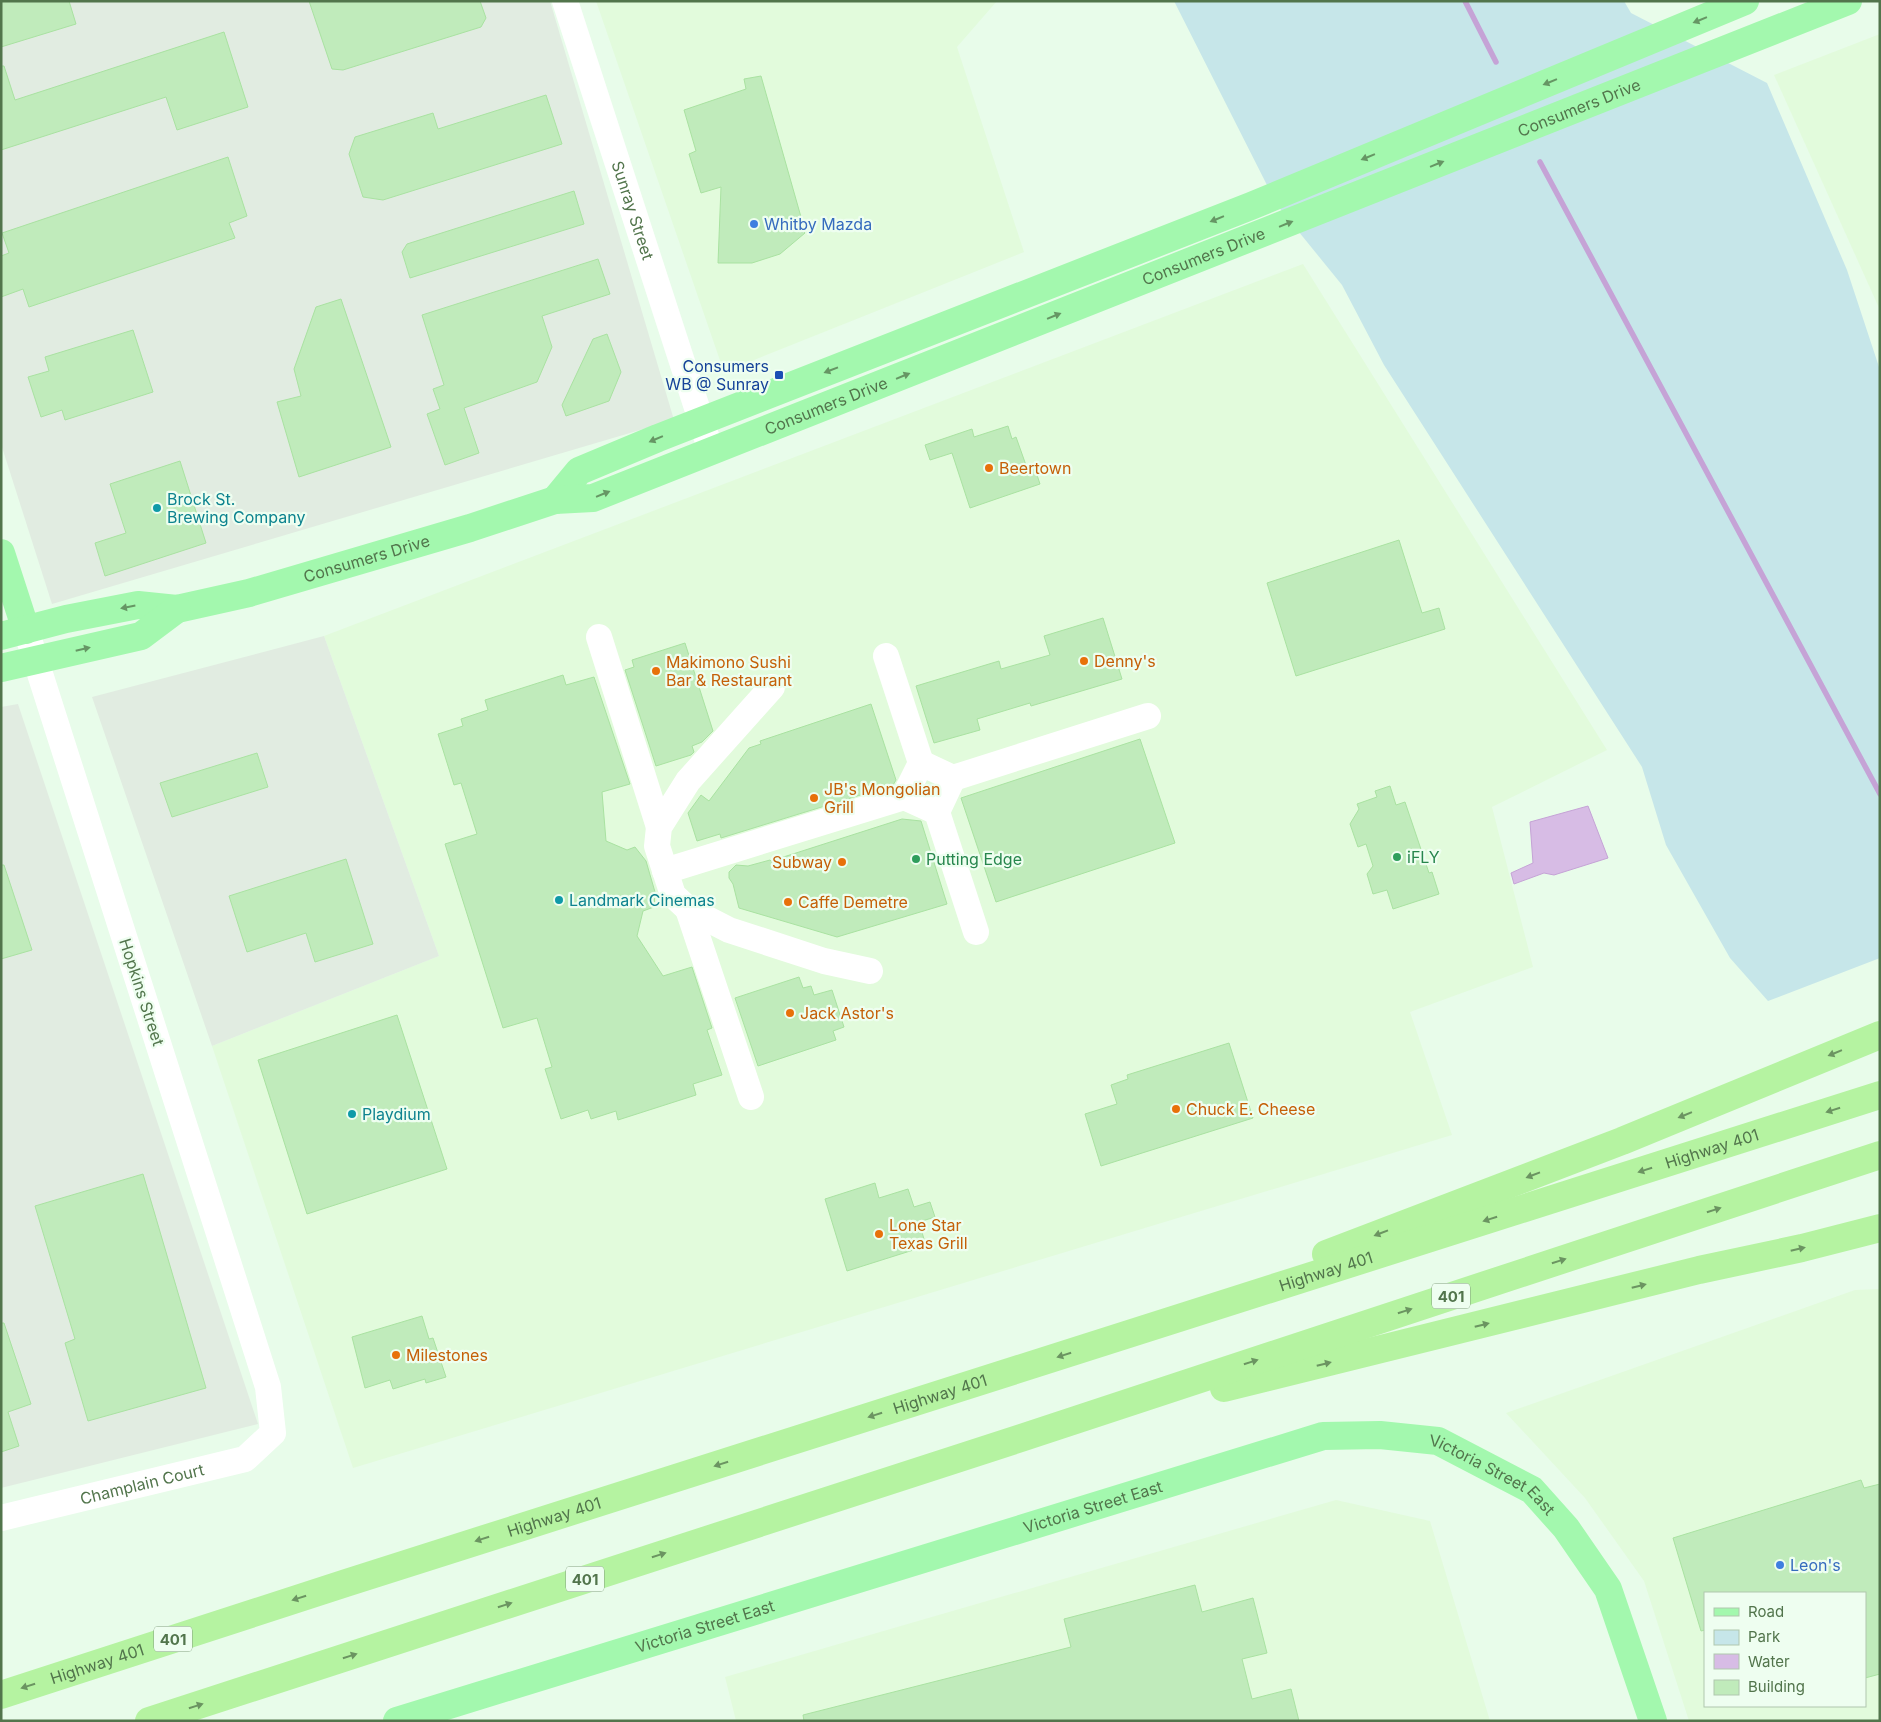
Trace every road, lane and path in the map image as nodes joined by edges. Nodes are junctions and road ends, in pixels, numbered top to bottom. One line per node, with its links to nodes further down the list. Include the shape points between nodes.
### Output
1 (564, 1): 4 (street, Sunray Street)
2 (1746, 1): 4 (main road, Consumers Drive, one-way to 4, via 1251,206)
3 (1848, 1): 5 (main road, Consumers Drive, one-way to 3)
4 (701, 421): 5 (street, Sunray Street); 6 (main road, Consumers Drive, one-way to 6, via 579,472)
5 (711, 451): 6 (main road, Consumers Drive, one-way to 5, via 592,498)
6 (555, 500): 8 (main road, Consumers Drive, via 358,562 249,593)
7 (1, 553): 9 (main road, Hopkins Street)
8 (177, 609): 9 (main road, Consumers Drive, one-way to 9, via 138,605); 12 (main road, Consumers Drive, one-way to 8, via 141,636)
9 (14, 633): 12 (street, Hopkins Street)
10 (599, 637): 20 (street)
11 (886, 656): 16 (street)
12 (36, 660): 13 (main road, Consumers Drive); 31 (street, Hopkins Street, via 268,1387)
13 (1, 668)
14 (772, 687): 20 (street, via 688,781)
15 (1148, 716): 17 (street)
16 (920, 763): 17 (street); 18 (street)
17 (953, 778): 19 (street)
18 (904, 797): 19 (street); 21 (street)
19 (936, 812): 23 (street)
20 (659, 827): 21 (street, via 657,846)
21 (665, 871): 22 (street, via 673,895)
22 (688, 909): 24 (street, via 729,930 824,962); 27 (street)
23 (976, 932)
24 (870, 971)
25 (1880, 1035): 30 (highway, one-way to 30, via 1622,1141)
26 (1880, 1095): 30 (highway, Highway 401 / 401, one-way to 30)
27 (751, 1098)
28 (1880, 1155): 32 (highway, 401, one-way to 28)
29 (1880, 1228): 32 (highway, one-way to 29)
30 (1110, 1340): 34 (highway, Highway 401 / 401, one-way to 34)
31 (274, 1434): 33 (street, Champlain Court, via 245,1459)
32 (1021, 1438): 36 (highway, 401, one-way to 32)
33 (1, 1518)
34 (1, 1695)
35 (411, 1718): 37 (main road, Victoria Street East, via 1323,1436 1380,1435 1438,1441 1532,1490 1566,1528 1608,1589)
36 (149, 1721)
37 (1653, 1721)

